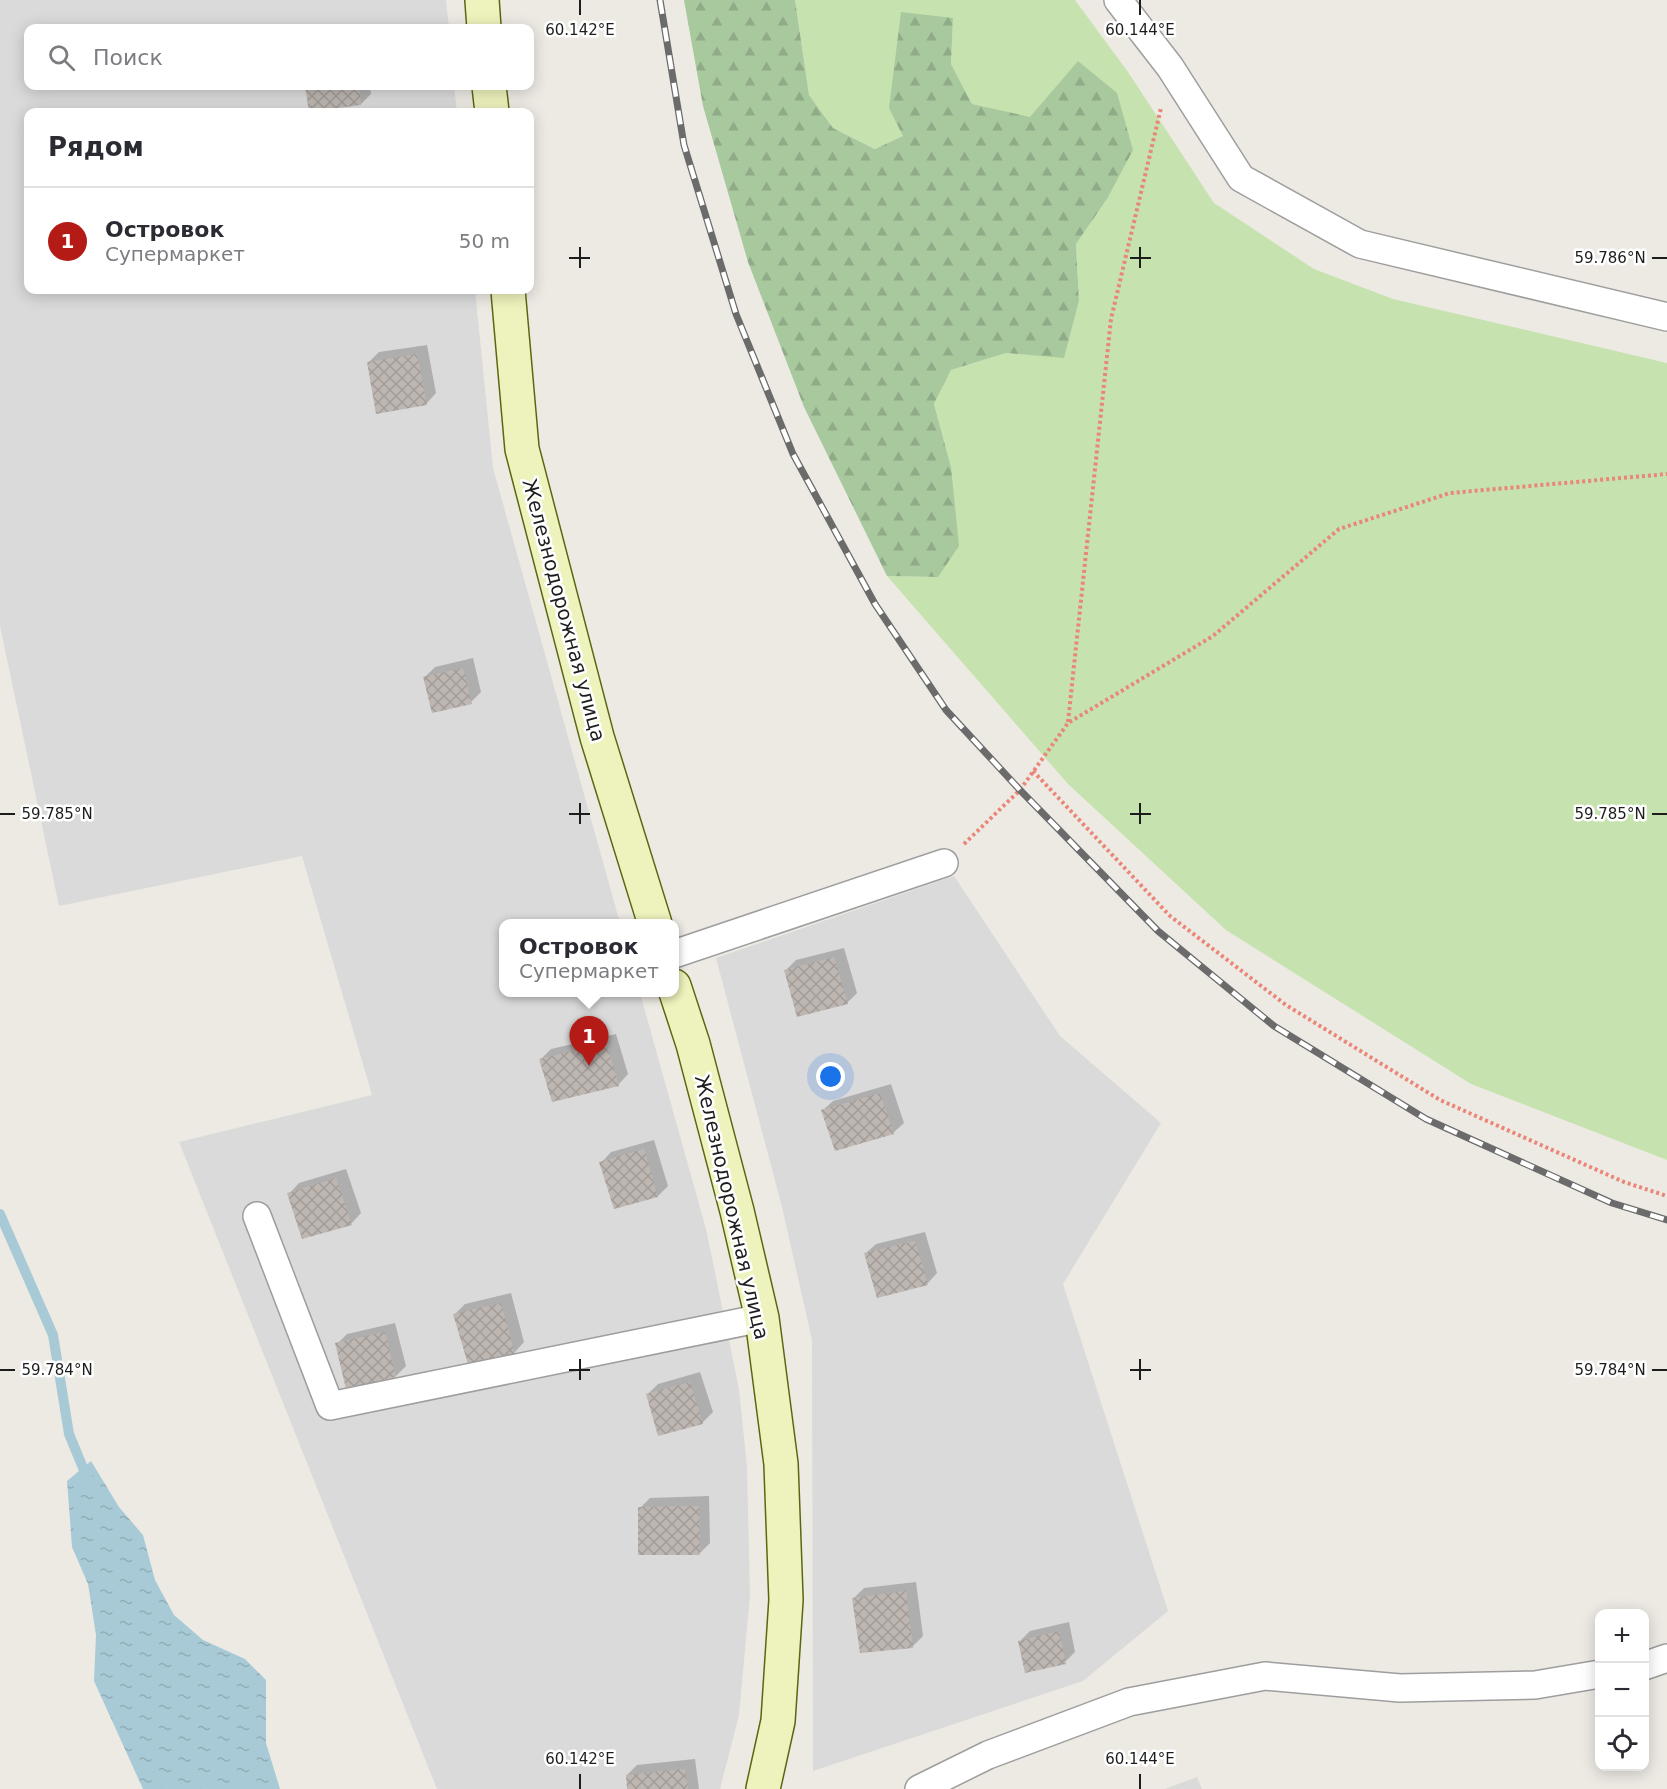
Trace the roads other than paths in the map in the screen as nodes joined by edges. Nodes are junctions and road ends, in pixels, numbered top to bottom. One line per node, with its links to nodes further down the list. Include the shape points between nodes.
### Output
1 (482, 0): 3 (main road)
2 (1118, 0): 7 (street, via 1170,68 1241,178 1360,244)
3 (484, 24)
4 (489, 90): 5 (main road)
5 (492, 108)
6 (508, 294): 9 (main road, Железнодорожная улица, via 522,449 597,737)
7 (1667, 317)
8 (944, 863): 10 (street)
9 (653, 919)
10 (679, 953)
11 (678, 997): 13 (main road, Железнодорожная улица, via 737,1210)
12 (257, 1216): 13 (street, via 330,1406)
13 (762, 1318): 17 (main road, Железнодорожная улица, via 781,1464 786,1600 778,1722)
14 (1667, 1658): 15 (street)
15 (1649, 1664)
16 (1595, 1675): 18 (street, via 1535,1685 1400,1688 1265,1676 1129,1702 988,1755)
17 (763, 1789)
18 (919, 1789)

